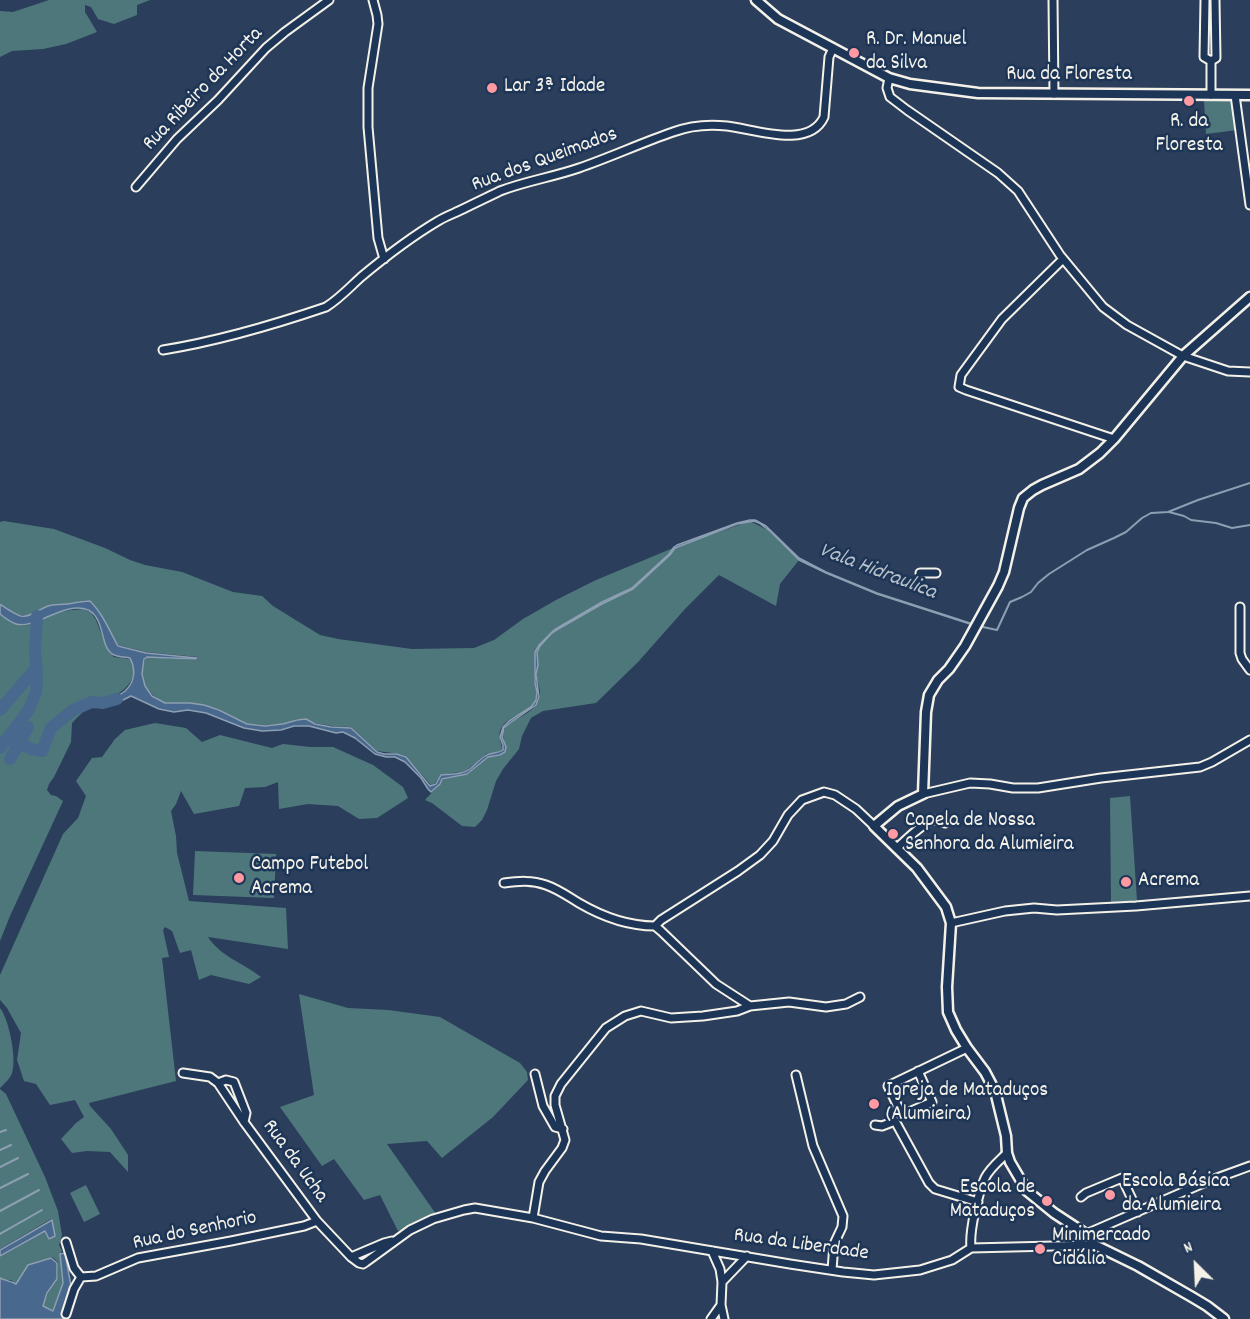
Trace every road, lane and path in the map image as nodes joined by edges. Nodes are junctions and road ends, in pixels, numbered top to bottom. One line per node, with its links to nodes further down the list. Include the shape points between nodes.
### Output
1 (329, 0): 14 (street, Rua Ribeiro da Horta, via 266,48)
2 (373, 0): 16 (street, via 378,24 368,88 368,127 378,238)
3 (756, 0): 7 (street, Rua da Floresta, via 778,19)
4 (1053, 0): 10 (street)
5 (1204, 0): 8 (street, via 1204,57)
6 (1215, 0): 8 (street, via 1216,58)
7 (833, 48): 9 (street, Rua da Floresta); 16 (street, Rua dos Queimados, via 824,117 811,130 787,135 724,126 680,129 578,169 502,191 440,220)
8 (1210, 61): 11 (street)
9 (889, 78): 10 (street, Rua da Floresta, via 978,93); 17 (street, via 890,97 1018,190)
10 (1054, 94): 11 (street, Rua da Floresta)
11 (1211, 95): 12 (street, Rua da Floresta)
12 (1235, 95): 13 (street, Rua da Floresta); 15 (street)
13 (1250, 95)
14 (136, 187)
15 (1250, 205)
16 (384, 259): 19 (street, Rua dos Queimados, via 326,307 230,337)
17 (1063, 259): 20 (street, via 1103,307 1126,326); 22 (street, via 1002,319 961,375 959,387)
18 (1250, 297): 20 (street)
19 (163, 350)
20 (1183, 356): 21 (street, via 1228,371); 22 (street)
21 (1250, 372)
22 (1114, 439): 28 (street, via 1079,469 1023,498 998,586 965,646 929,695)
23 (920, 573): 24 (street)
24 (936, 573)
25 (1240, 607): 26 (street, via 1240,653)
26 (1250, 670)
27 (1250, 740): 28 (street, via 1200,767 1038,788 970,783)
28 (923, 794): 30 (street, via 898,806)
29 (945, 823): 31 (street, via 931,821)
30 (874, 826): 31 (street); 35 (street, via 836,795 824,792 802,800 760,855)
31 (897, 848): 34 (street, via 946,907)
32 (504, 884): 35 (street, via 523,881 546,885 601,915)
33 (1250, 896): 34 (street, via 1136,906 1034,908)
34 (951, 923): 38 (street, via 948,1012)
35 (655, 926): 37 (street, via 716,984)
36 (860, 997): 37 (street, via 826,1007 789,1002)
37 (750, 1006): 47 (street, via 672,1018 641,1011 606,1028 555,1096)
38 (967, 1048): 39 (street); 48 (street, via 995,1091)
39 (918, 1071): 44 (street, via 888,1086); 44 (street, via 932,1102)
40 (183, 1073): 43 (street, Rua da Ucha, via 210,1077)
41 (535, 1074): 47 (street, via 543,1106 555,1127)
42 (796, 1075): 61 (street, via 813,1146 843,1216 834,1244)
43 (218, 1083): 45 (street, Rua da Ucha); 45 (street, Rua da Ucha, via 234,1082 246,1113)
44 (898, 1118): 46 (street); 51 (street, via 929,1183 935,1189)
45 (244, 1122): 54 (street, Rua da Ucha)
46 (875, 1125)
47 (563, 1130): 53 (street, via 562,1148 539,1182)
48 (1007, 1153): 51 (street, via 986,1176); 55 (street, via 1027,1191)
49 (1250, 1167): 52 (street)
50 (1081, 1197): 52 (street, via 1122,1178)
51 (978, 1202): 58 (street)
52 (1138, 1212): 55 (street)
53 (533, 1218): 54 (street, Rua da Liberdade, via 475,1208 464,1210 410,1230 363,1264 351,1257); 59 (street, Rua da Liberdade, via 601,1236)
54 (317, 1221): 62 (street, Rua do Senhorio, via 138,1258 96,1276)
55 (1086, 1234): 57 (street)
56 (66, 1242): 62 (street)
57 (1095, 1245): 58 (street, Rua da Liberdade); 68 (street, Rua da Liberdade, via 1138,1266)
58 (971, 1248): 61 (street, Rua da Liberdade, via 952,1260 920,1270 874,1275)
59 (712, 1251): 60 (street, Rua da Liberdade); 63 (street)
60 (747, 1256): 61 (street, Rua da Liberdade); 63 (street)
61 (832, 1270)
62 (81, 1277): 65 (street)
63 (722, 1282): 64 (street)
64 (721, 1305): 66 (street); 67 (street)
65 (66, 1314)
66 (711, 1319)
67 (724, 1319)
68 (1224, 1319)

